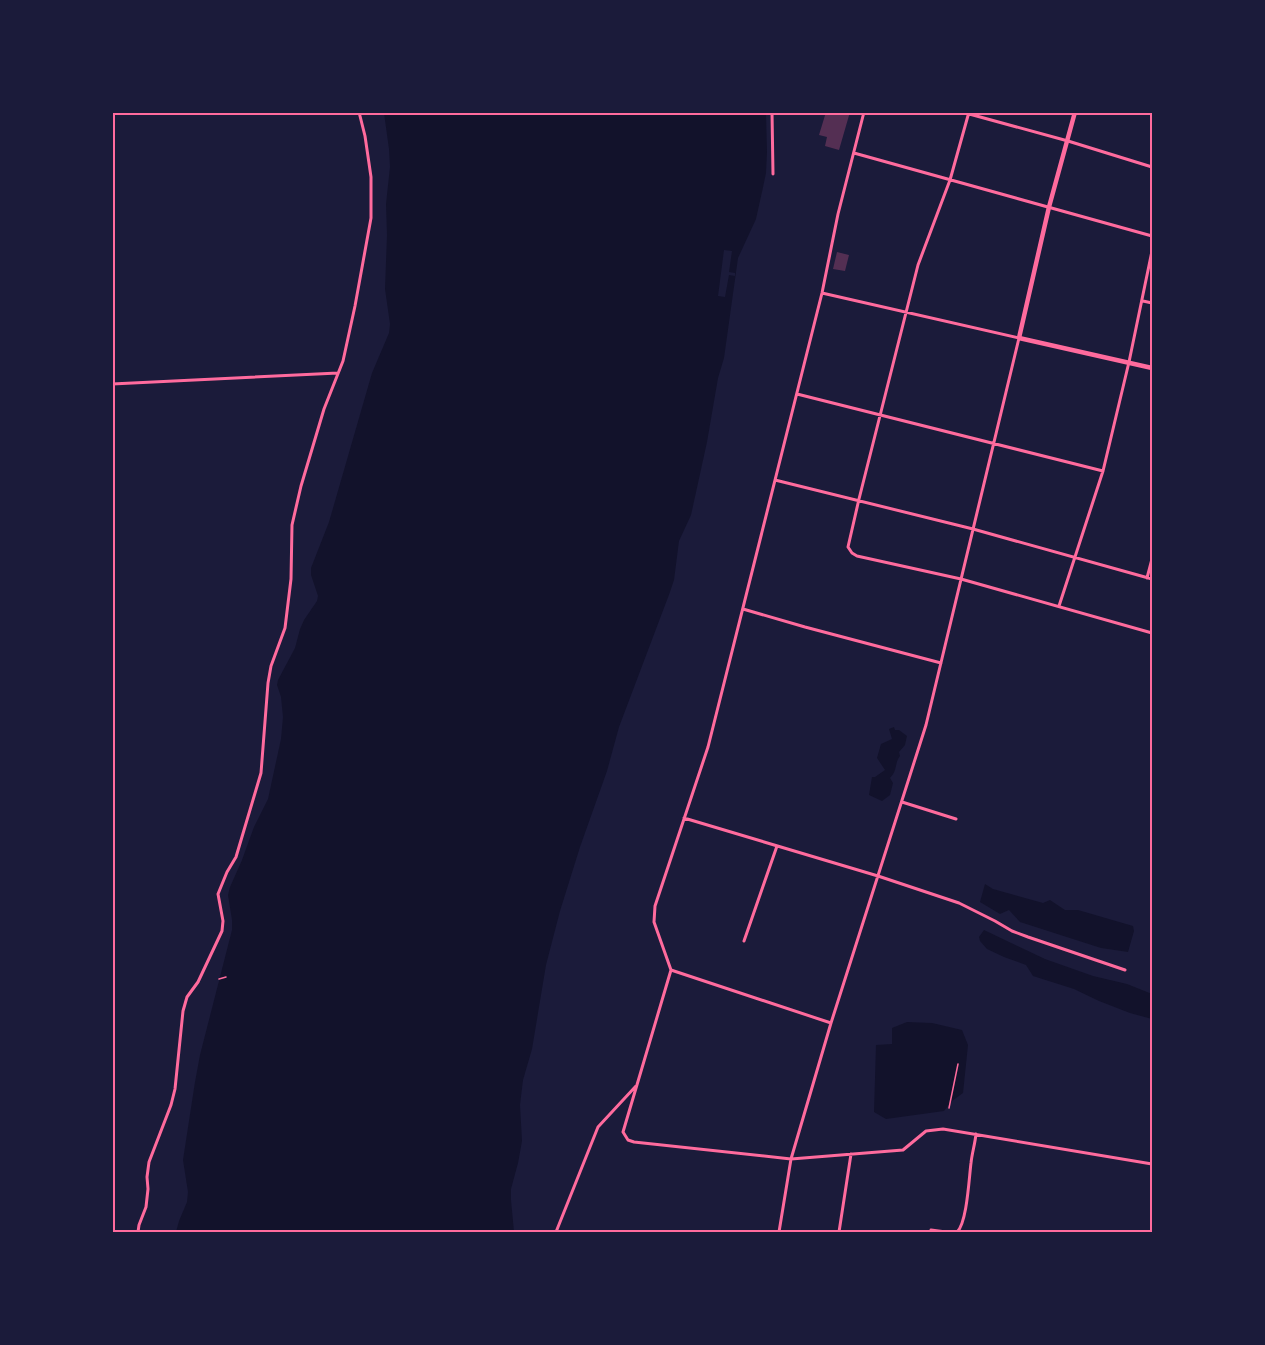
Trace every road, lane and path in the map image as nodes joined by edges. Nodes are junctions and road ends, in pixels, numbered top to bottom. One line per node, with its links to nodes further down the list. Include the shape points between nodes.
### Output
1 (359, 112): 22 (street, via 371,177 371,218)
2 (772, 112): 10 (street)
3 (864, 112): 8 (street)
4 (962, 112): 6 (street)
5 (1076, 112): 7 (main road)
6 (968, 113): 7 (street); 11 (street)
7 (1068, 141): 9 (street); 12 (main road)
8 (854, 153): 11 (street); 15 (street)
9 (1152, 167)
10 (772, 174)
11 (950, 180): 12 (street); 18 (street, via 918,265)
12 (1049, 207): 13 (street); 19 (main road)
13 (1152, 236)
14 (1152, 251): 16 (street)
15 (822, 293): 18 (street); 24 (street)
16 (1142, 301): 17 (street); 20 (street)
17 (1152, 303)
18 (906, 312): 19 (street); 25 (street)
19 (1018, 338): 20 (main road); 26 (street)
20 (1129, 362): 21 (main road); 27 (street)
21 (1152, 368)
22 (338, 373): 23 (street); 59 (street, via 292,525 285,628 268,683 261,773 236,857 218,894 222,931 183,1011 175,1089 149,1162 146,1207)
23 (112, 384)
24 (797, 394): 25 (street); 28 (street)
25 (880, 415): 26 (street); 29 (street)
26 (993, 443): 27 (street); 30 (street)
27 (1102, 471): 31 (street)
28 (775, 480): 29 (street); 37 (street)
29 (859, 499): 30 (street); 34 (street, via 848,547 857,556)
30 (973, 529): 31 (street); 34 (street)
31 (1075, 557): 33 (street); 36 (street)
32 (1152, 559): 33 (street)
33 (1147, 578): 35 (street)
34 (961, 579): 36 (street); 39 (street)
35 (1152, 579)
36 (1059, 607): 38 (street)
37 (743, 609): 39 (street); 41 (street, via 708,747)
38 (1152, 633)
39 (941, 663): 40 (street)
40 (902, 801): 42 (street); 44 (street)
41 (684, 818): 43 (street); 46 (street, via 655,906 654,922)
42 (956, 819)
43 (777, 846): 44 (street); 45 (street)
44 (878, 876): 47 (street, via 959,903 1012,931); 50 (street)
45 (744, 941)
46 (671, 970): 50 (street); 52 (street)
47 (1125, 970)
48 (226, 977): 49 (path)
49 (219, 979)
50 (831, 1023): 56 (street)
51 (958, 1064): 53 (path)
52 (637, 1086): 56 (street, via 624,1125 624,1137 628,1140); 60 (street, via 598,1126)
53 (949, 1108)
54 (976, 1134): 55 (street, via 927,1131 903,1150); 57 (street); 64 (street, via 964,1214)
55 (851, 1154): 56 (street); 62 (street)
56 (791, 1159): 61 (street)
57 (1152, 1164)
58 (931, 1230): 63 (street)
59 (138, 1233)
60 (556, 1233)
61 (779, 1233)
62 (838, 1233)
63 (946, 1233)
64 (957, 1233)

